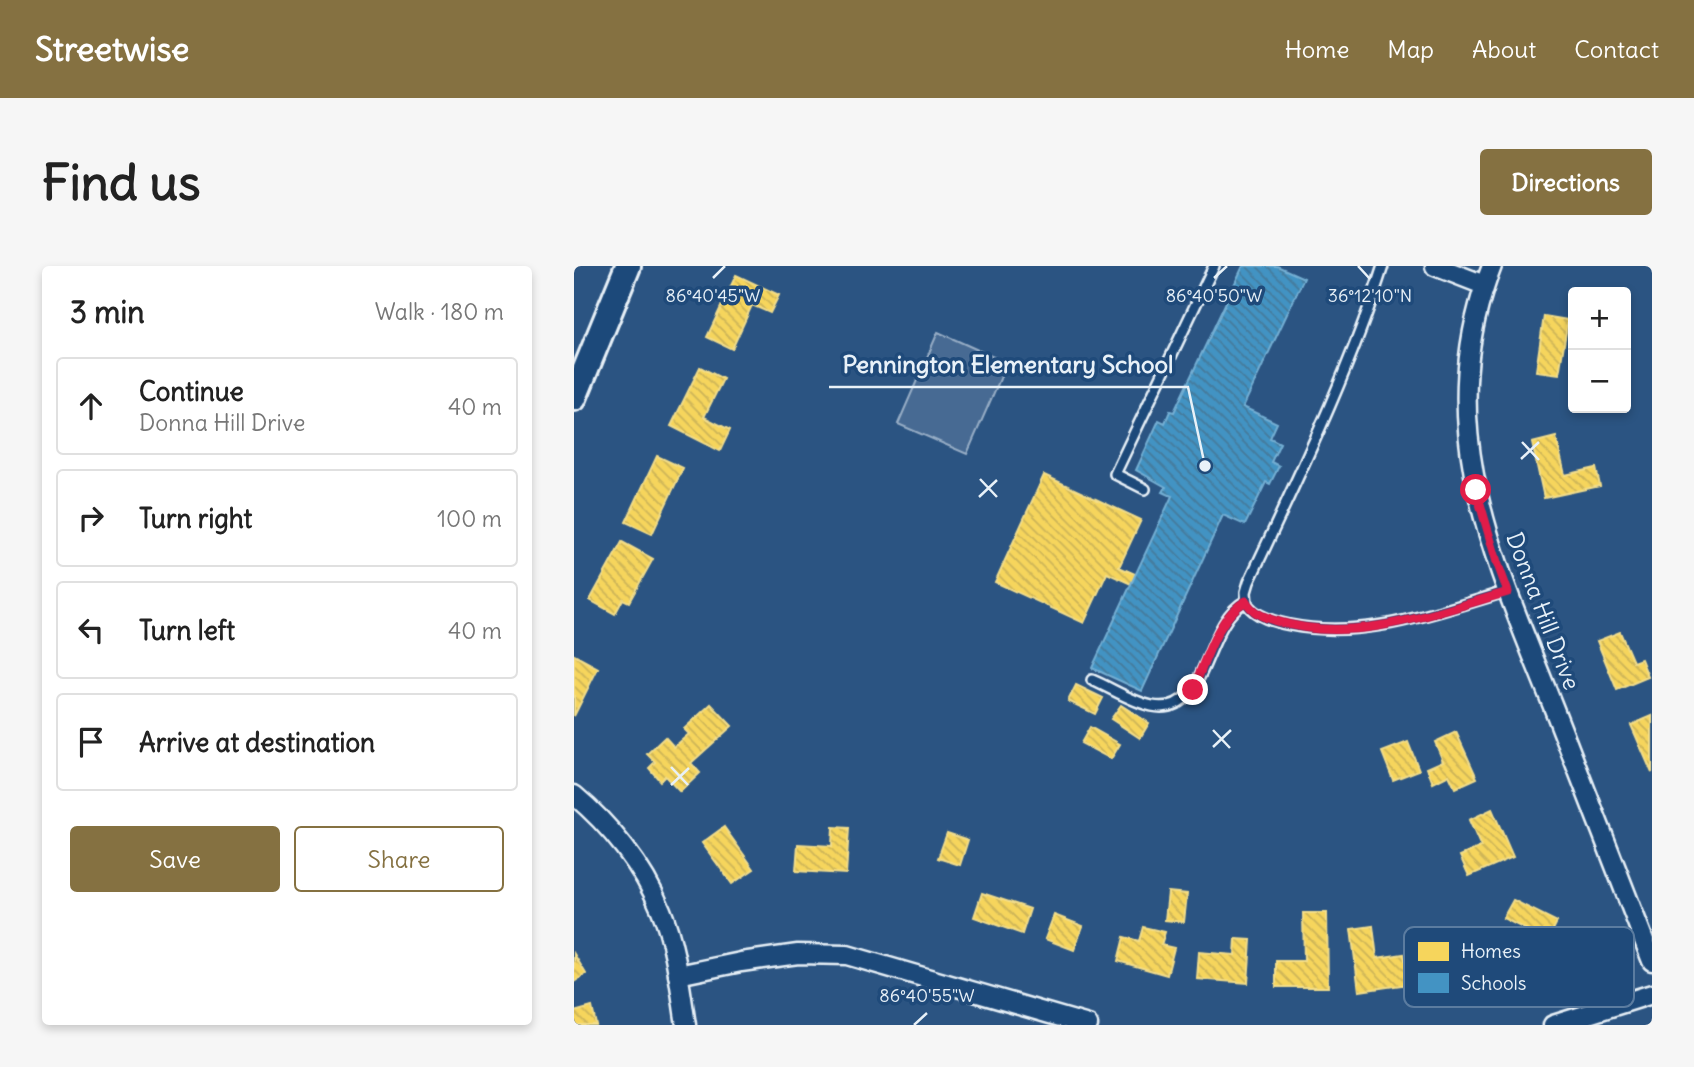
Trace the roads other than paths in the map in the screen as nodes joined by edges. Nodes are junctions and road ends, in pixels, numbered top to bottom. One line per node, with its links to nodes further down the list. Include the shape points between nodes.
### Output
1 (628, 266): 7 (main road)
2 (1213, 266): 8 (lane, via 1115,474)
3 (1383, 266): 10 (lane, via 1325,419 1249,582)
4 (1435, 266): 6 (street)
5 (1492, 266): 6 (street, Donna Hill Drive)
6 (1484, 285): 9 (street, Donna Hill Drive, via 1472,332 1468,443 1485,526)
7 (574, 398)
8 (1145, 489)
9 (1508, 592): 10 (lane, via 1382,625 1336,630 1269,619); 13 (street, Donna Hill Drive)
10 (1246, 601): 11 (lane, via 1224,622 1193,690 1181,701 1149,705)
11 (1092, 680)
12 (574, 795): 14 (street, via 618,840 641,873 661,910)
13 (1652, 961)
14 (678, 975): 18 (street); 19 (street, via 798,954 847,955)
15 (1652, 994): 16 (street)
16 (1634, 1000)
17 (1610, 1007): 20 (street)
18 (686, 1025)
19 (1087, 1025)
20 (1553, 1025)

